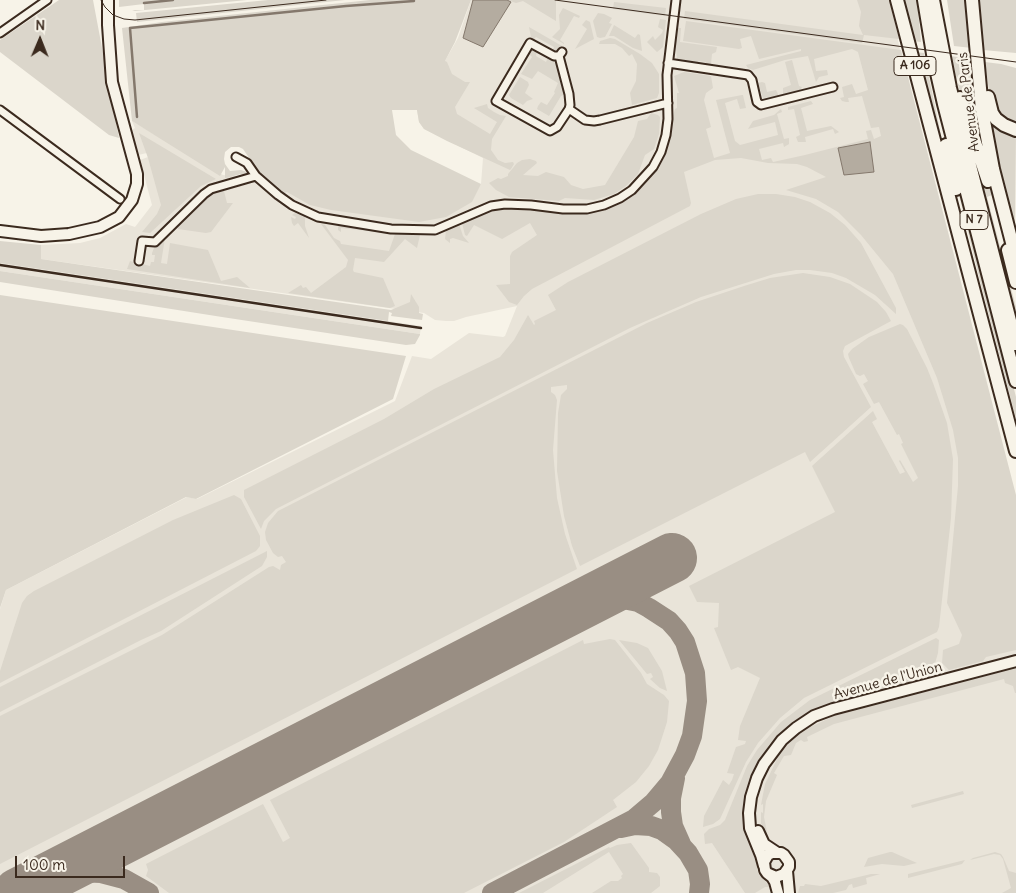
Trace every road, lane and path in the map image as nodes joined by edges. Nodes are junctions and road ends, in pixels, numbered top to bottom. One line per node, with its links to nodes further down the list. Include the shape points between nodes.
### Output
1 (46, 0): 8 (street)
2 (108, 0): 21 (street, via 112,82 136,169 137,184 132,200 119,217 100,228 41,236)
3 (676, 0): 12 (street)
4 (897, 0): 25 (highway, A 106)
5 (924, 0): 11 (highway, N 7)
6 (933, 0): 9 (highway, N 7)
7 (972, 0): 10 (highway, Avenue de Paris)
8 (0, 32)
9 (940, 39): 24 (highway, via 988,179); 26 (highway, N 7)
10 (977, 46): 17 (highway, via 992,113 1004,125); 22 (highway, Avenue de Paris, via 982,110 991,161)
11 (934, 60): 25 (highway, via 932,80 983,302); 27 (highway, N 7)
12 (668, 64): 13 (street, via 748,76 761,105); 14 (street)
13 (833, 87)
14 (668, 103): 15 (street, via 594,121 585,120); 19 (street, via 666,135 653,167 620,198 587,209 505,204 491,206 435,230 391,229 318,217 285,200)
15 (569, 109): 15 (street, via 560,54 554,56 530,43 496,101 550,131 557,127)
16 (0, 110): 20 (street)
17 (1016, 130)
18 (236, 157): 19 (street, via 247,163)
19 (256, 176): 23 (street, via 204,194 155,242 142,241)
20 (120, 199)
21 (0, 231)
22 (1016, 258)
23 (139, 261)
24 (1016, 282)
25 (981, 316): 28 (highway)
26 (1016, 344)
27 (1016, 380)
28 (1016, 451)
29 (1016, 661): 30 (street, Avenue de l'Union, via 824,712 796,728)
30 (777, 747): 31 (street, Avenue de l'Union, via 762,779 755,813 760,838); 32 (street, Avenue de l'Union, via 757,778 749,805 750,828)
31 (776, 852): 32 (street, via 766,858); 33 (street, Avenue de l'Union, via 787,858)
32 (766, 870): 33 (street, via 771,876 780,877); 34 (street, Avenue de l'Union)
33 (787, 871): 35 (street, Avenue de l'Union)
34 (778, 893)
35 (788, 893)

